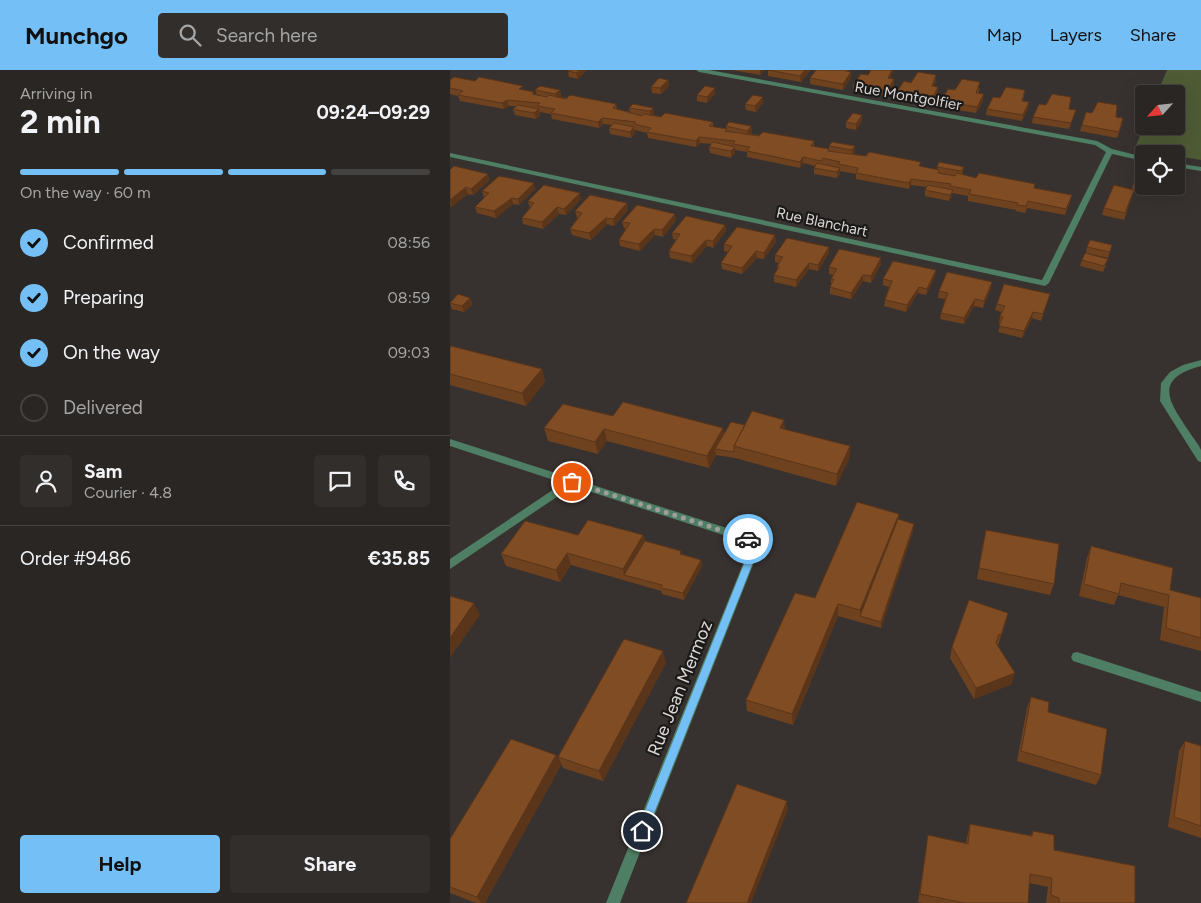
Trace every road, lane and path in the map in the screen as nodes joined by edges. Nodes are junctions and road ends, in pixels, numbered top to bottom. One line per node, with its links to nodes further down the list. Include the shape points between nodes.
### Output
1 (699, 70): 2 (street, Rue Montgolfier, via 1097,144)
2 (1110, 151): 3 (street, Rue Blanchart, via 1044,283); 4 (street, Rue Montgolfier)
3 (450, 155)
4 (1135, 157)
5 (1185, 166): 6 (street)
6 (1201, 169)
7 (1201, 363): 9 (street, via 1173,374 1166,384 1166,402)
8 (450, 442): 10 (street)
9 (1201, 458)
10 (572, 482): 11 (street); 14 (street, Rue Jean Mermoz, via 757,542)
11 (450, 565)
12 (1077, 657): 13 (street)
13 (1201, 697)
14 (613, 903)

